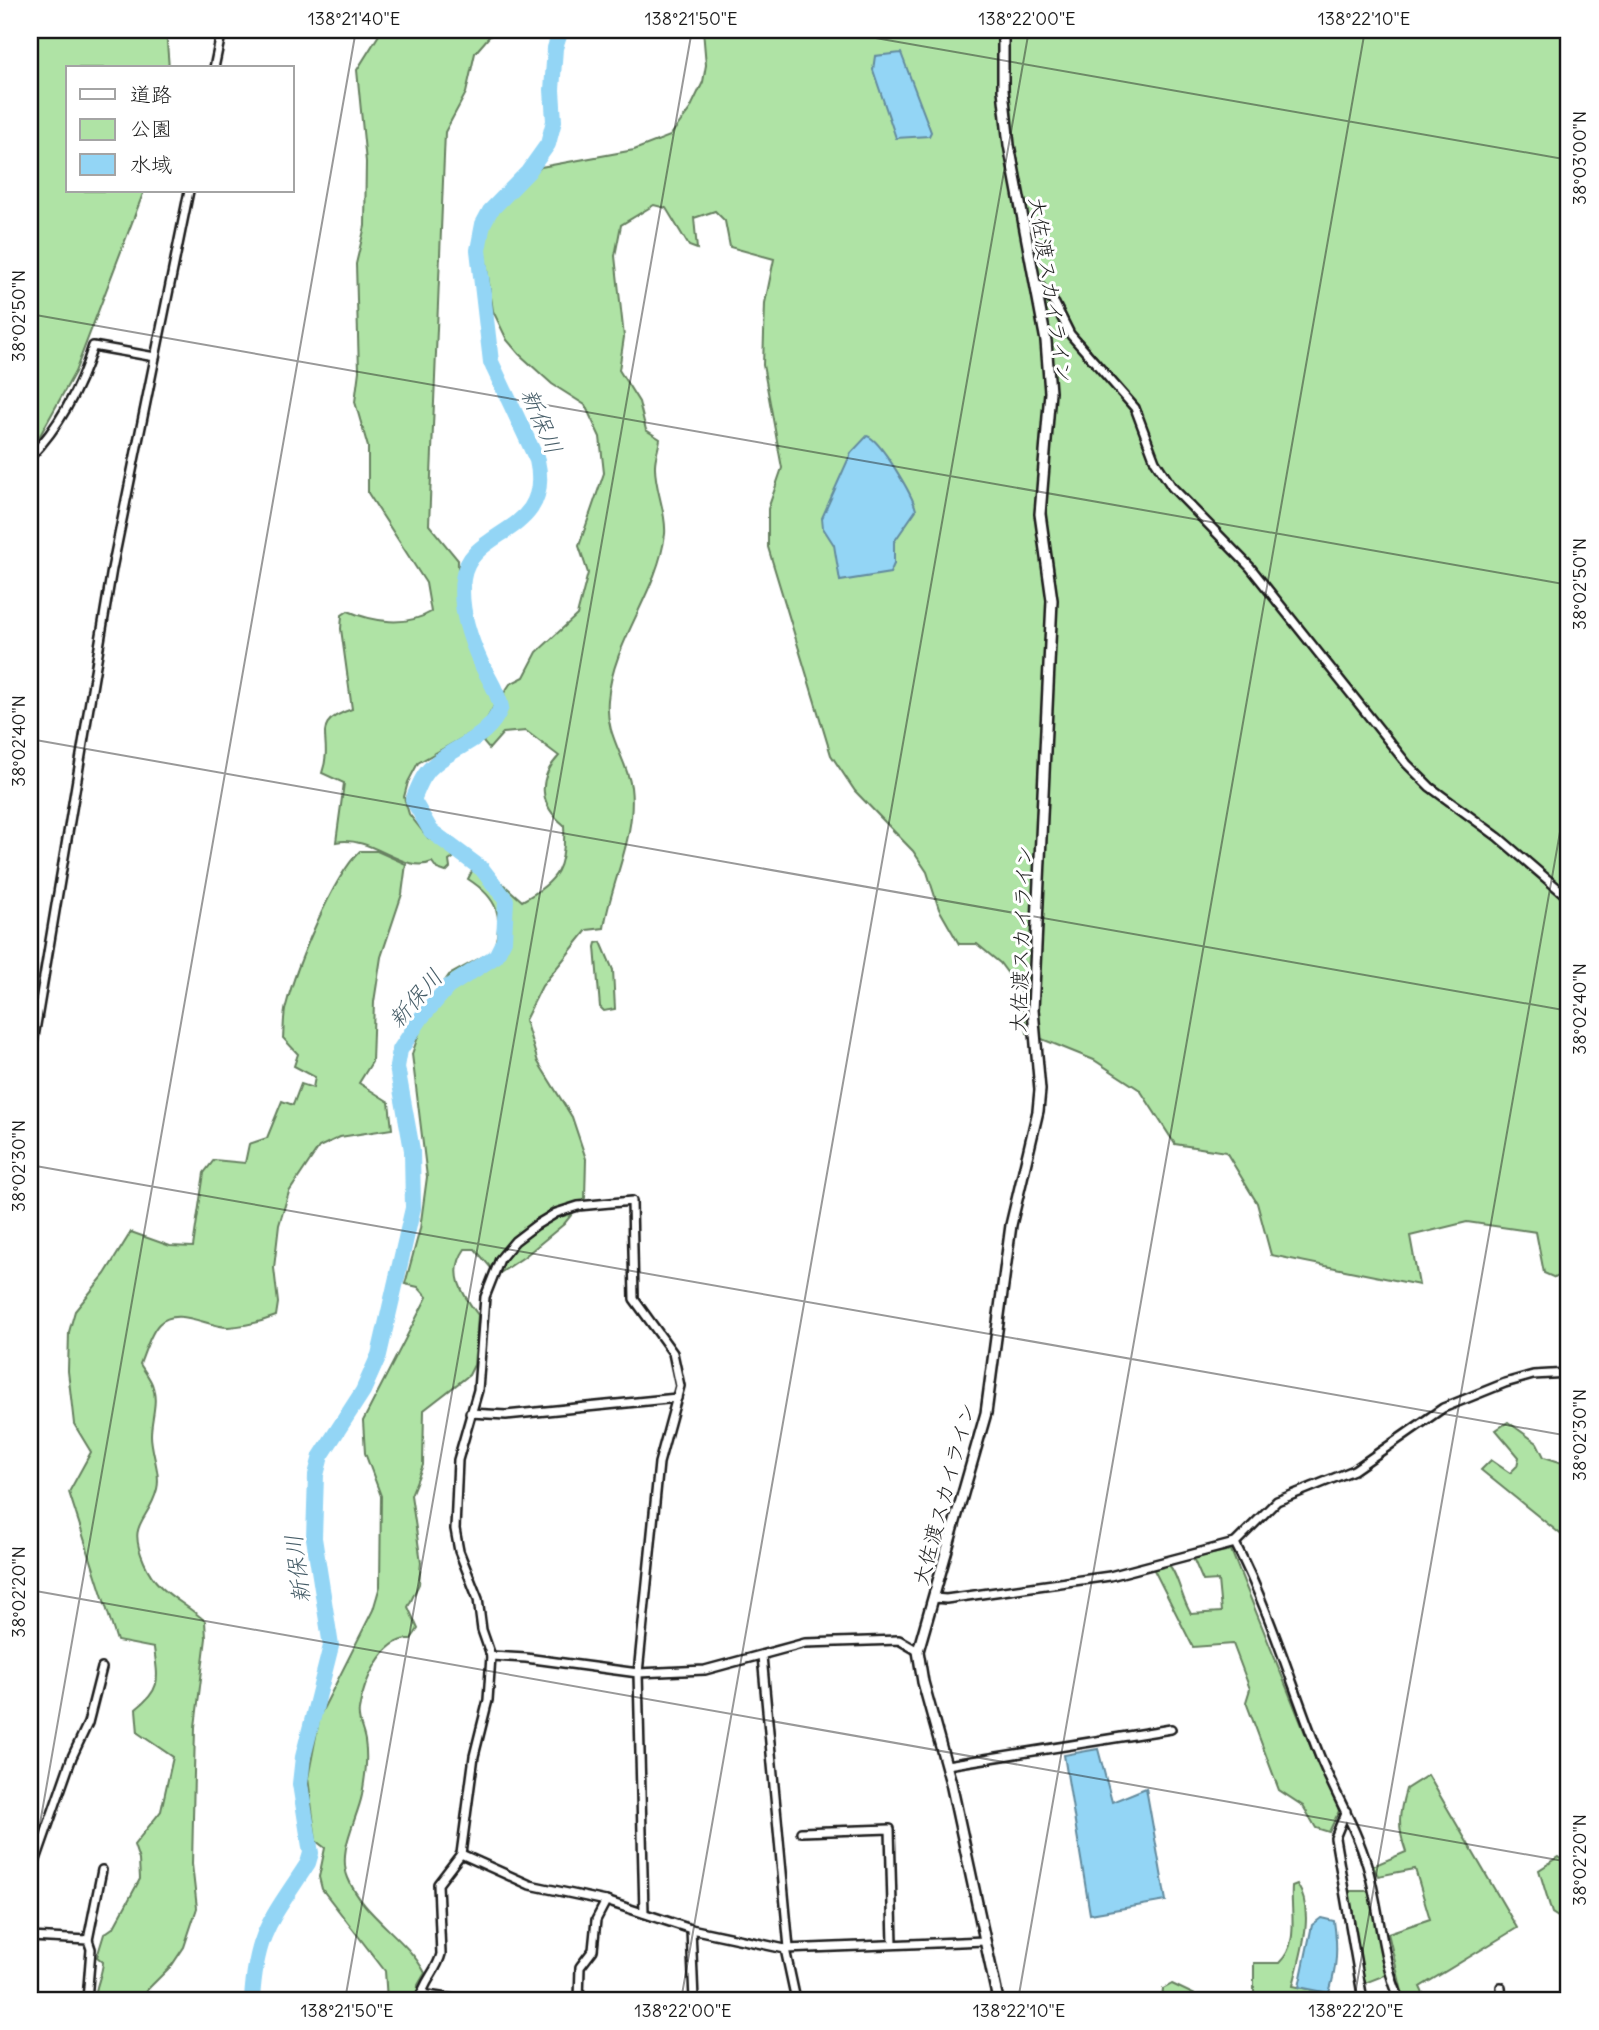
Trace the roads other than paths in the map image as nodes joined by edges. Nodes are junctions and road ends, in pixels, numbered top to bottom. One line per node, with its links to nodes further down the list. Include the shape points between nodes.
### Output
1 (222, 30): 3 (street)
2 (1003, 30): 5 (street, 大佐渡スカイライン, via 1009,145)
3 (214, 66)
4 (189, 192): 6 (street)
5 (1036, 282): 8 (street, via 1055,304 1070,334 1135,408 1155,461 1172,487 1250,567 1407,764); 14 (street, 大佐渡スカイライン, via 1051,392 1040,514 1052,600 1033,1010 1040,1090 1011,1225 986,1413)
6 (155, 357): 7 (street, via 93,346 84,375 54,430); 9 (street, via 112,569)
7 (30, 457)
8 (1569, 898)
9 (30, 1061)
10 (1569, 1373): 13 (street, via 1505,1383 1443,1408 1354,1470 1277,1501)
11 (677, 1398): 12 (street, via 506,1415); 12 (street, via 680,1386 673,1353 634,1299 632,1201 556,1213 515,1241 500,1259 485,1297 478,1390); 19 (street, via 659,1463)
12 (470, 1413): 16 (street, via 458,1460 455,1530)
13 (1235, 1543): 14 (street, via 1110,1576); 22 (street, via 1255,1582 1329,1780)
14 (934, 1598): 15 (street, 大佐渡スカイライン)
15 (918, 1651): 17 (street, via 900,1640 873,1640 805,1643); 21 (street, 大佐渡スカイライン)
16 (491, 1656): 19 (street); 24 (street, via 488,1700 474,1756)
17 (762, 1656): 19 (street, via 705,1670); 34 (street)
18 (102, 1668): 26 (street, via 88,1723)
19 (638, 1673): 28 (street)
20 (1171, 1728): 21 (street)
21 (947, 1765): 32 (street, 大佐渡スカイライン)
22 (1347, 1810): 43 (street, via 1335,1838); 44 (street, via 1367,1865)
23 (801, 1832): 33 (street, via 890,1829)
24 (461, 1854): 27 (street, via 530,1885); 36 (street, via 438,1884 441,1954)
25 (102, 1870): 31 (street)
26 (30, 1877)
27 (606, 1901): 28 (street); 39 (street, via 596,1920 593,1950 580,1966)
28 (644, 1913): 29 (street)
29 (691, 1929): 34 (street); 40 (street)
30 (30, 1937): 31 (street)
31 (88, 1940): 37 (street)
32 (985, 1941): 33 (street); 42 (street, 大佐渡スカイライン)
33 (893, 1944): 34 (street)
34 (787, 1948): 41 (street)
35 (1501, 1987): 45 (street)
36 (421, 1997): 38 (street)
37 (87, 2000)
38 (460, 2000)
39 (579, 2000)
40 (694, 2000)
41 (796, 2000)
42 (998, 2000)
43 (1363, 2000)
44 (1399, 2000)
45 (1502, 2000)

